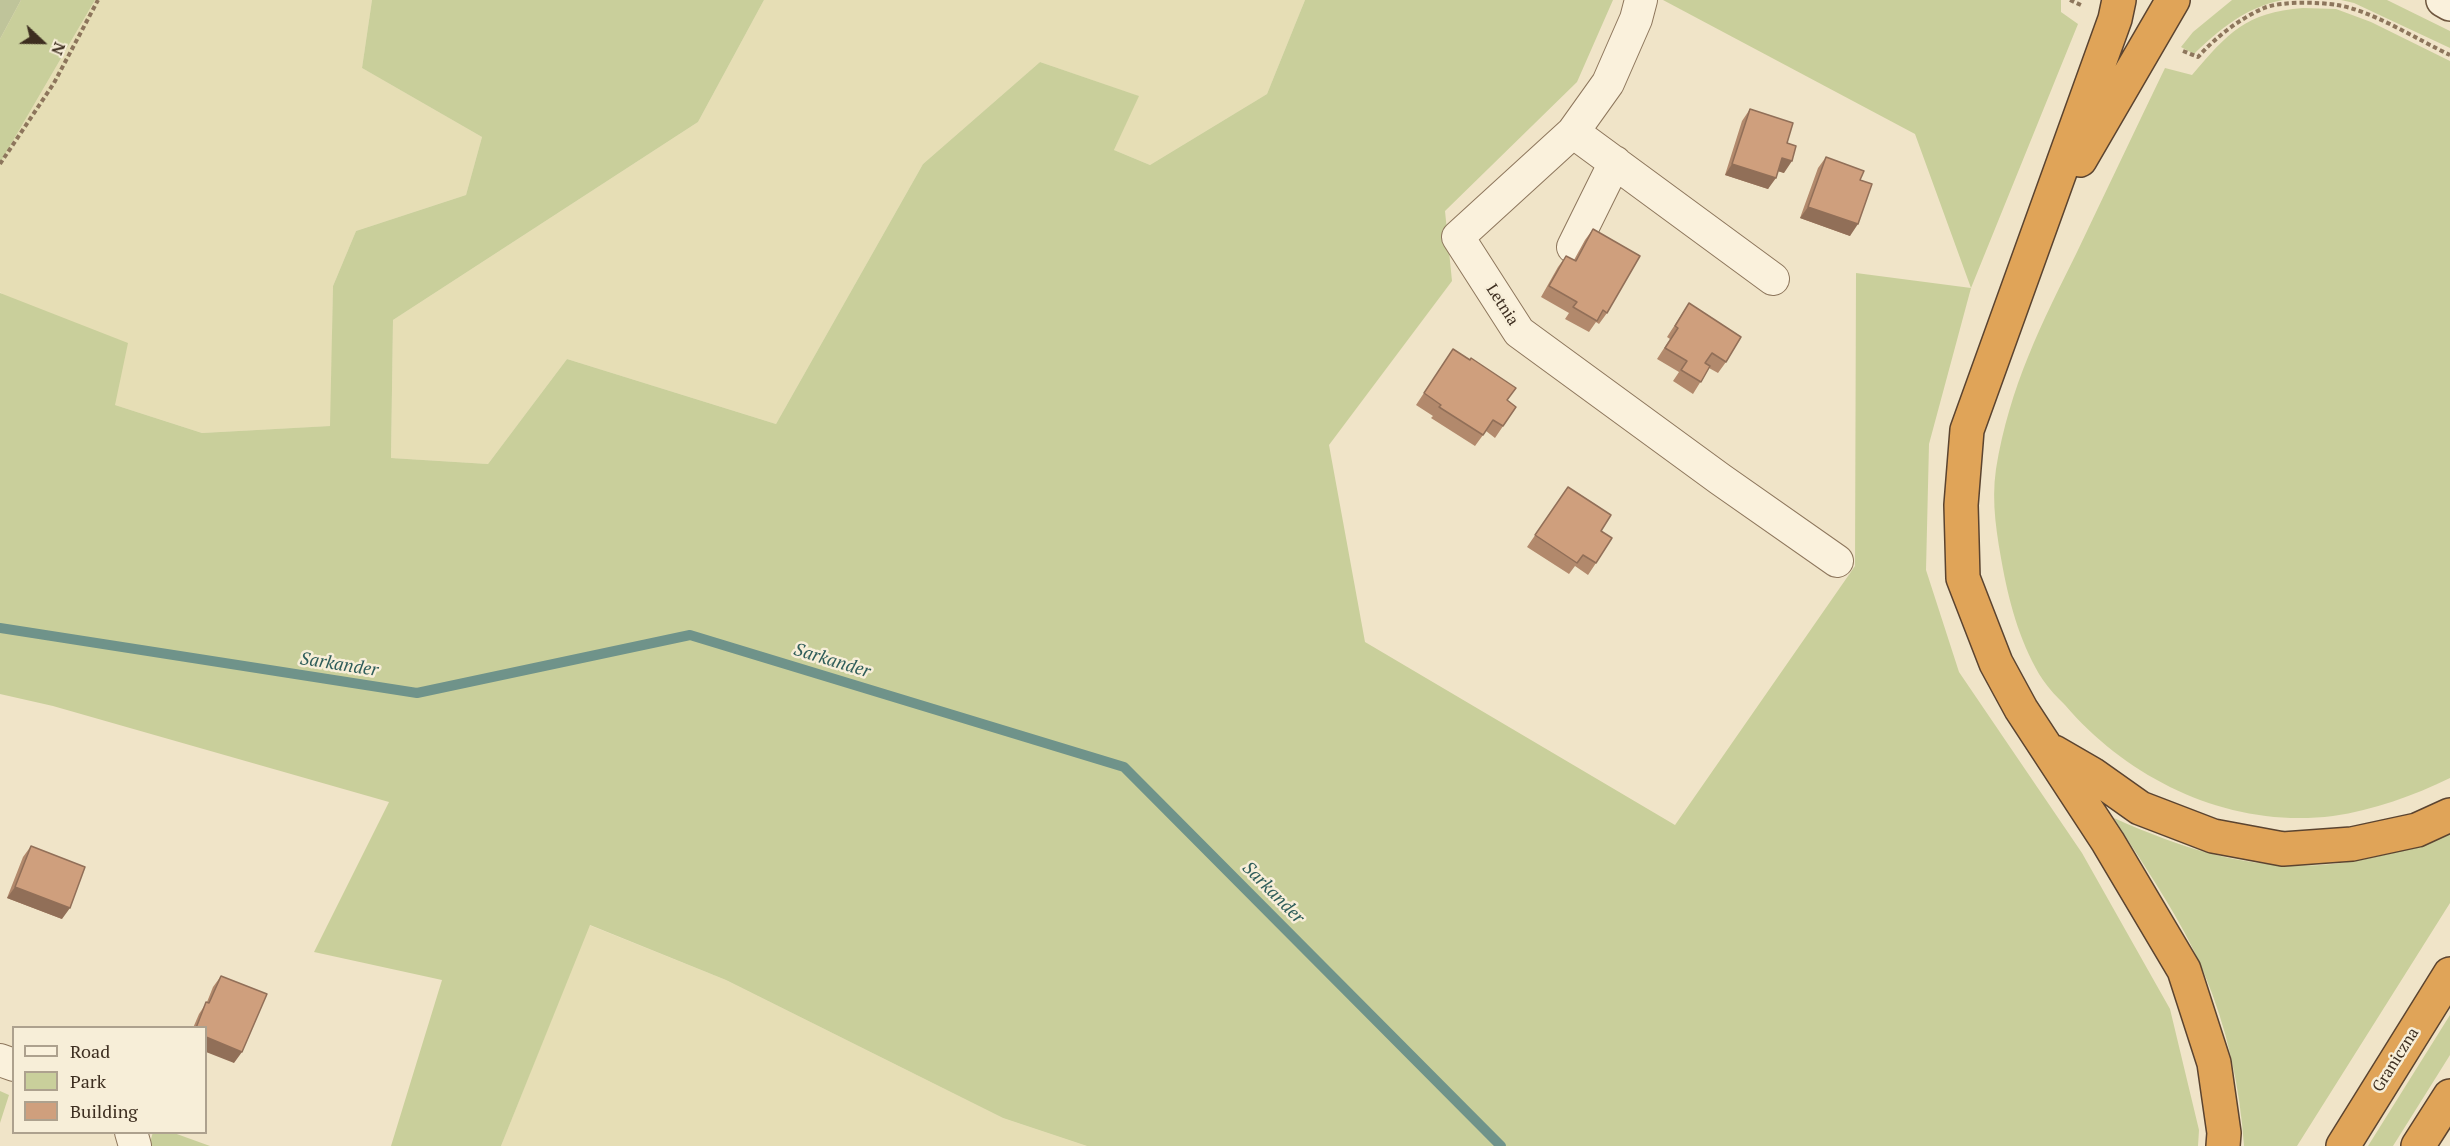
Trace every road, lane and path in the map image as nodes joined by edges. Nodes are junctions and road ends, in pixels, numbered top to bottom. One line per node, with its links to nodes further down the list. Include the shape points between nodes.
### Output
1 (98, 0): 13 (path, via 54,83)
2 (1641, 0): 11 (street, Letnia, via 1608,83)
3 (2070, 0): 8 (path)
4 (2173, 0): 9 (highway)
5 (2443, 0): 7 (main road)
6 (2290, 2): 9 (path, via 2266,7 2238,23 2198,57); 10 (path, via 2338,5 2371,16)
7 (2450, 4)
8 (2117, 9): 14 (highway)
9 (2152, 39): 14 (highway)
10 (2450, 55)
11 (1573, 132): 12 (street); 17 (street, Letnia, via 1458,237 1519,332)
12 (1615, 162): 15 (street); 16 (street)
13 (0, 164)
14 (2043, 224): 18 (highway, via 1967,430 1961,505 1963,578 1996,663)
15 (1573, 247)
16 (1773, 279)
17 (1837, 561)
18 (2049, 748): 19 (highway, via 2140,808 2213,836 2283,849 2352,844 2417,830); 22 (highway, via 2184,970 2214,1063)
19 (2450, 815)
20 (2450, 974): 23 (highway, Graniczna)
21 (2450, 1096): 24 (highway)
22 (2223, 1146)
23 (2343, 1146)
24 (2418, 1146)

